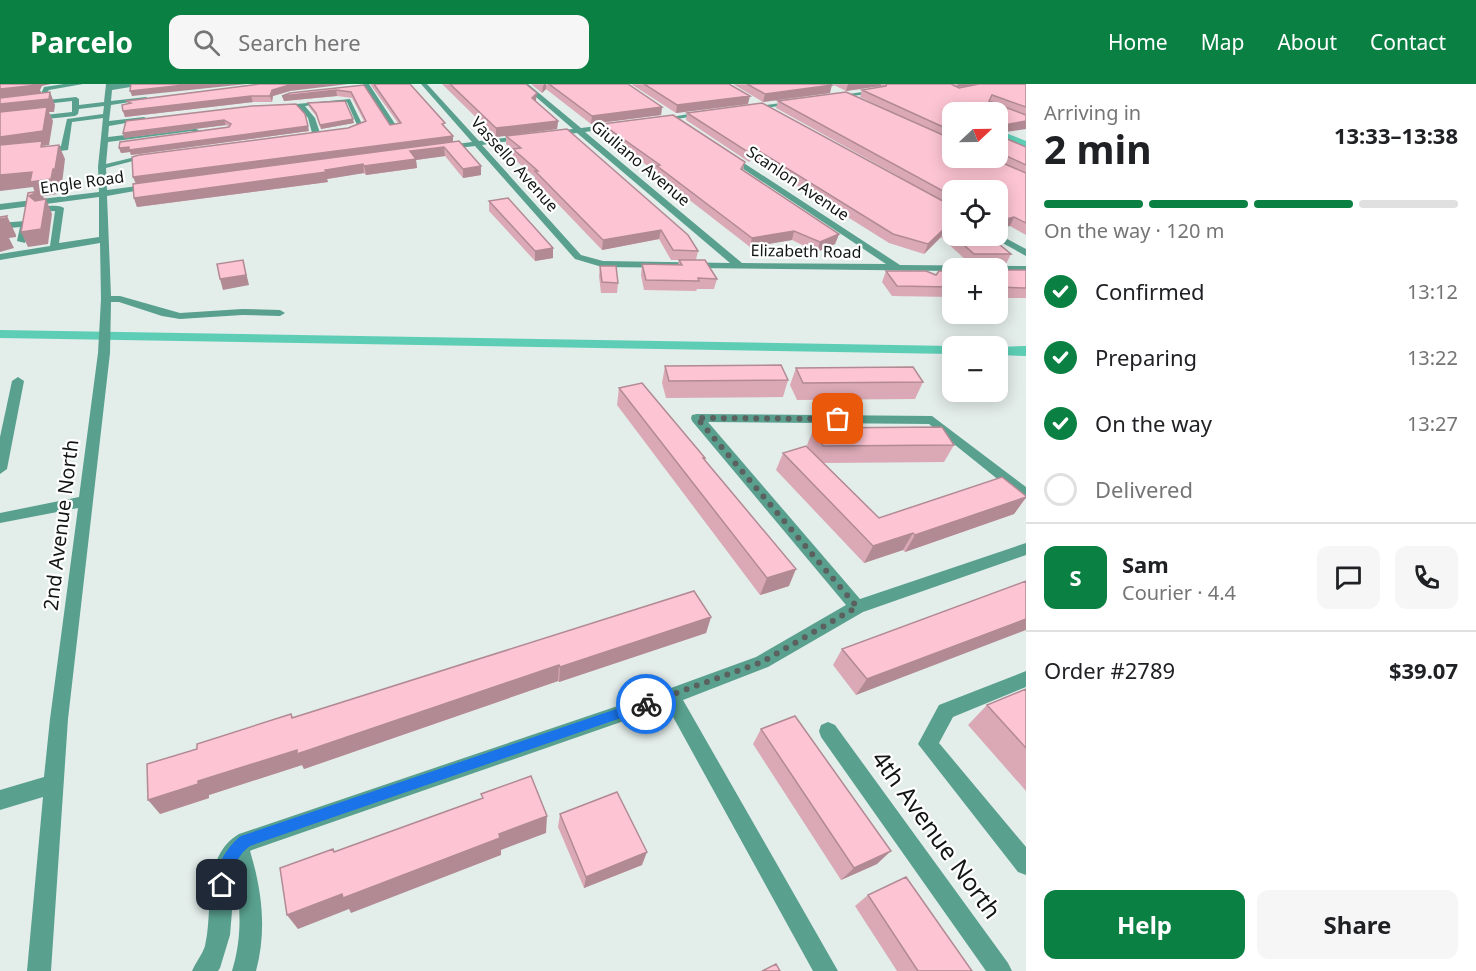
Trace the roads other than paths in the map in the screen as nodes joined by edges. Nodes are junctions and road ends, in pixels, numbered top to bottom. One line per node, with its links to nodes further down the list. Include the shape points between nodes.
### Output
1 (80, 84): 10 (street, via 46,88)
2 (146, 84): 6 (street)
3 (424, 84): 43 (street, Vassello Avenue)
4 (524, 84): 36 (street, Giuliano Avenue)
5 (367, 85): 7 (street); 35 (street)
6 (109, 86): 18 (street, 2nd Avenue North)
7 (358, 87)
8 (831, 88): 11 (street)
9 (881, 90): 11 (street)
10 (45, 94)
11 (845, 95): 13 (street); 17 (street)
12 (278, 97): 19 (street, via 276,106)
13 (825, 98)
14 (150, 99): 18 (street)
15 (753, 100): 20 (street)
16 (804, 100): 20 (street)
17 (861, 102)
18 (107, 103): 22 (street); 30 (street, 2nd Avenue North)
19 (300, 104): 37 (street, via 350,101 361,126); 39 (street, via 311,118 313,134)
20 (762, 106): 23 (street); 26 (street)
21 (0, 107): 22 (street, via 76,99)
22 (75, 107): 33 (street, via 75,114)
23 (741, 109)
24 (665, 112): 27 (street)
25 (717, 112): 27 (street)
26 (772, 112)
27 (674, 118): 31 (street); 34 (street)
28 (148, 119): 30 (street)
29 (69, 120): 30 (street); 33 (street); 47 (street, via 65,148)
30 (106, 120): 42 (street, 2nd Avenue North)
31 (644, 122)
32 (633, 123): 36 (street)
33 (0, 124)
34 (683, 124)
35 (396, 128)
36 (579, 130): 40 (street); 63 (street, Giuliano Avenue)
37 (338, 131)
38 (208, 132): 42 (street)
39 (327, 132)
40 (542, 135)
41 (530, 137): 43 (street)
42 (104, 142): 48 (street, 2nd Avenue North)
43 (477, 144): 44 (street); 62 (street, Vassello Avenue, via 578,258)
44 (430, 150)
45 (721, 150): 64 (street, Scanlon Avenue)
46 (162, 153): 48 (street)
47 (0, 156)
48 (102, 167): 50 (street, 2nd Avenue North)
49 (164, 185): 50 (street, Engle Road)
50 (102, 193): 51 (street, Engle Road); 54 (street, 2nd Avenue North)
51 (0, 207)
52 (0, 215): 58 (street, via 60,208)
53 (0, 226): 55 (street, via 26,224)
54 (104, 239): 58 (street); 66 (street, 2nd Avenue North)
55 (22, 241): 56 (street); 60 (street)
56 (11, 243)
57 (1008, 243): 59 (street)
58 (54, 247): 60 (street)
59 (1026, 252)
60 (20, 255): 61 (street)
61 (0, 258)
62 (585, 261): 63 (street, Elizabeth Road)
63 (739, 265): 64 (street, Elizabeth Road)
64 (897, 267): 65 (street, Elizabeth Road)
65 (1026, 268)
66 (106, 299): 67 (street, via 120,299 172,315); 72 (street, 2nd Avenue North, via 104,353)
67 (280, 313)
68 (18, 381): 69 (street)
69 (2, 451): 70 (street)
70 (0, 468)
71 (1026, 494): 75 (street, via 932,420 697,418)
72 (86, 501): 73 (street); 79 (street, 2nd Avenue North)
73 (0, 518)
74 (1026, 549): 75 (street)
75 (857, 607): 77 (street, via 762,662)
76 (1026, 679): 82 (street, via 946,711 928,744)
77 (671, 696): 81 (street); 86 (street)
78 (828, 731): 87 (street, 4th Avenue North)
79 (54, 784): 80 (street); 83 (street, 2nd Avenue North)
80 (0, 800)
81 (238, 846): 84 (street, via 225,870 219,936); 85 (street, via 250,890 252,920)
82 (1026, 864)
83 (39, 971)
84 (204, 971)
85 (244, 971)
86 (826, 971)
87 (1000, 971)

